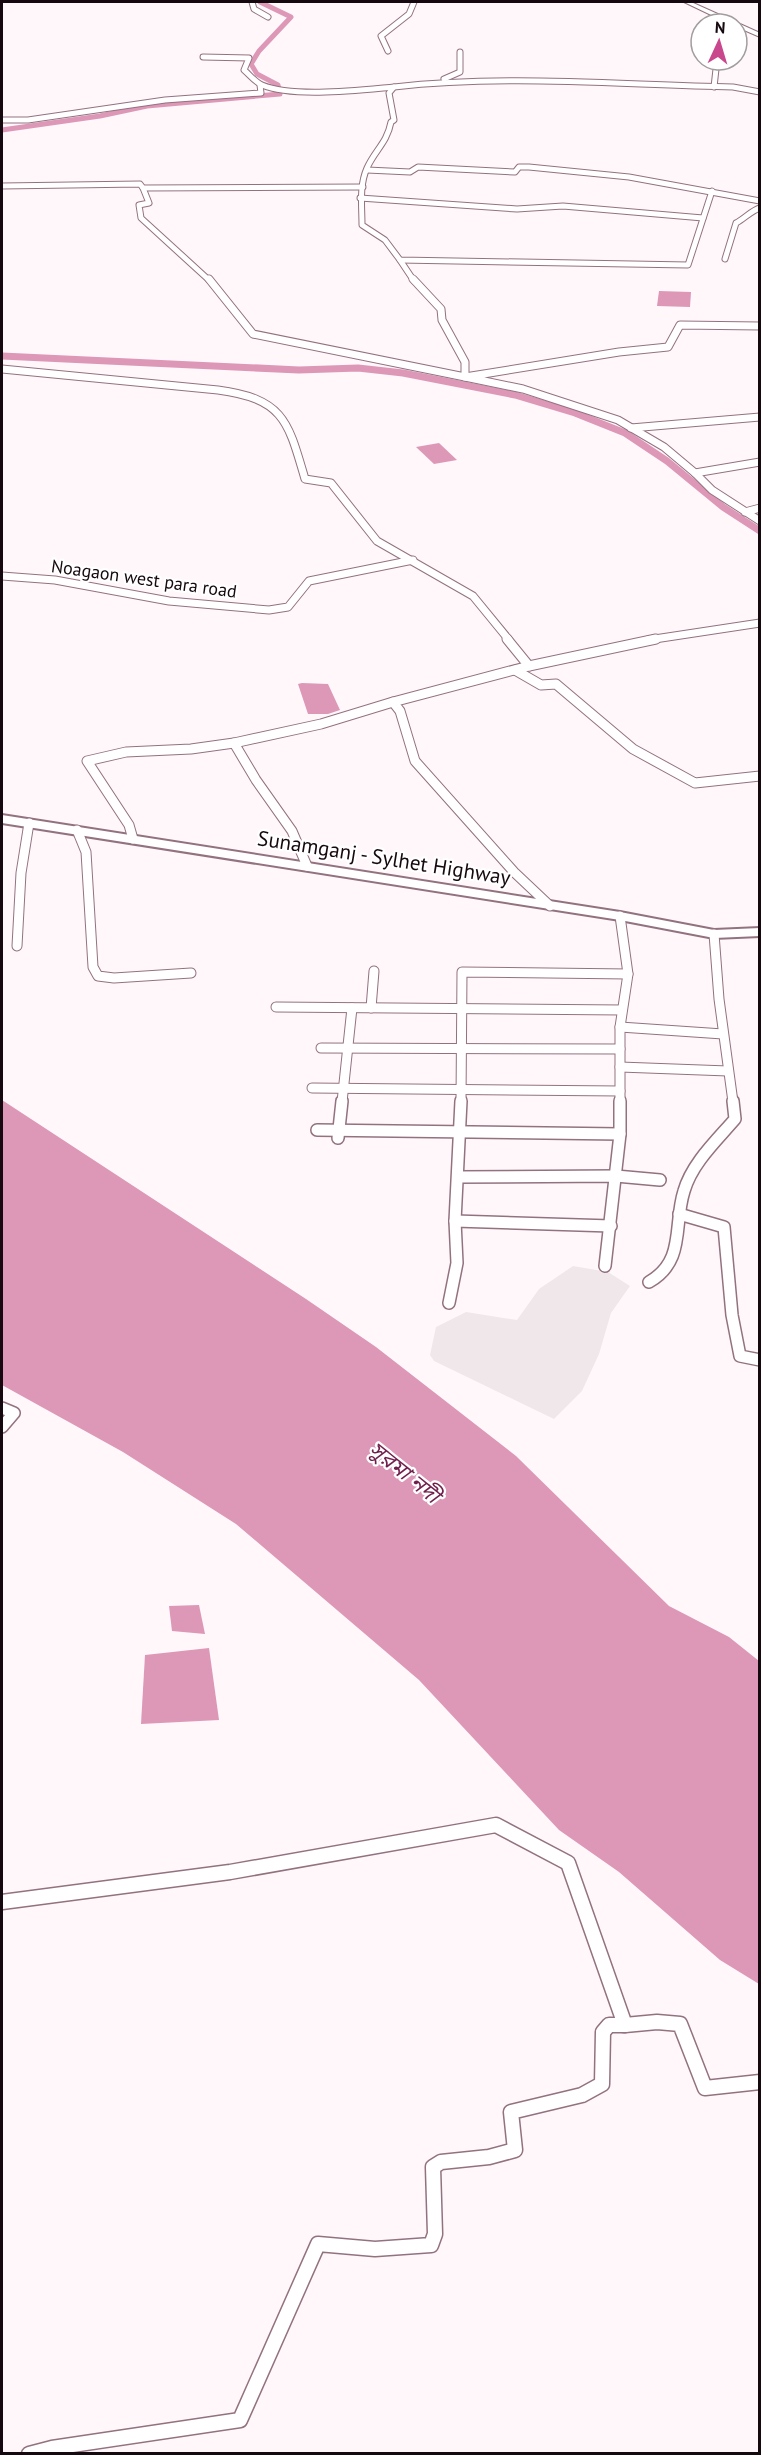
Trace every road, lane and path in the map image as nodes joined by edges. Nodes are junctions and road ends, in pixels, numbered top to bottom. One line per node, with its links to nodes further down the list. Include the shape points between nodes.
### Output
1 (252, 2): 5 (street, via 254,9)
2 (414, 2): 6 (street, via 409,14 381,36)
3 (687, 2): 4 (main road)
4 (709, 12)
5 (268, 17)
6 (388, 51)
7 (460, 52): 10 (street, via 460,72)
8 (203, 57): 11 (street, via 249,58 244,70)
9 (716, 72): 13 (street)
10 (438, 81): 12 (street); 13 (street)
11 (260, 85): 12 (street, via 345,90); 15 (street, via 261,93)
12 (394, 87): 16 (street, via 389,93 394,120 387,143)
13 (714, 87): 14 (street)
14 (759, 92)
15 (2, 120)
16 (367, 170): 18 (street); 20 (street, via 410,172 418,167 515,172 519,167 529,167 629,177)
17 (2, 186): 19 (street, via 140,184)
18 (363, 187): 19 (street); 21 (street)
19 (143, 188): 29 (street, via 149,203 139,205 141,218 215,285 253,334)
20 (712, 191): 22 (street); 24 (street)
21 (360, 198): 24 (street, via 517,209 563,206); 26 (street, via 362,225 385,240)
22 (759, 201)
23 (759, 208): 25 (street, via 736,224)
24 (703, 218): 26 (street, via 688,265)
25 (725, 259)
26 (400, 260): 29 (street, via 441,309 441,320 465,362)
27 (759, 326): 29 (street, via 680,325 668,346)
28 (2, 369): 37 (street, via 254,397 282,416 296,444 305,479 331,483 377,541)
29 (465, 378): 31 (street, via 523,389 618,420)
30 (759, 417): 31 (street)
31 (630, 428): 33 (street, via 664,447)
32 (759, 462): 33 (street)
33 (695, 473): 35 (street)
34 (759, 508): 35 (street)
35 (745, 512): 36 (street)
36 (759, 521)
37 (412, 560): 38 (street, Noagaon west para road, via 309,580 288,607 269,610 169,601 55,580); 40 (street, via 473,596)
38 (2, 576)
39 (759, 623): 40 (street)
40 (529, 666): 41 (street)
41 (515, 670): 42 (street); 44 (street, via 541,685 556,684 633,749 695,783)
42 (393, 702): 43 (street, via 321,724); 50 (street, via 400,711 415,761 514,872)
43 (234, 743): 48 (street, via 126,752 87,761 129,825); 49 (street, via 303,850)
44 (759, 777)
45 (2, 819): 46 (main road, Sunamganj - Sylhet Highway)
46 (29, 823): 47 (main road, Sunamganj - Sylhet Highway); 54 (street, via 21,873)
47 (77, 830): 48 (main road, Sunamganj - Sylhet Highway); 56 (street, via 86,852 93,967 98,976)
48 (133, 839): 49 (main road, Sunamganj - Sylhet Highway)
49 (307, 866): 50 (main road, Sunamganj - Sylhet Highway)
50 (550, 906): 51 (main road, Sunamganj - Sylhet Highway)
51 (620, 916): 53 (main road, Sunamganj - Sylhet Highway); 57 (street)
52 (759, 932): 53 (main road, Sunamganj - Sylhet Highway)
53 (714, 934): 64 (street)
54 (17, 946)
55 (374, 971): 60 (street)
56 (191, 973)
57 (627, 974): 61 (street, via 462,972); 62 (street)
58 (276, 1007): 59 (street)
59 (352, 1008): 60 (street); 65 (street)
60 (371, 1008): 61 (street)
61 (464, 1008): 62 (street); 67 (street)
62 (622, 1010): 63 (street)
63 (620, 1027): 64 (street); 68 (street)
64 (723, 1034): 70 (street)
65 (349, 1047): 66 (street); 67 (street); 73 (street)
66 (321, 1048)
67 (463, 1048): 68 (street); 72 (street)
68 (620, 1049): 69 (street)
69 (620, 1067): 70 (street); 74 (street)
70 (728, 1071): 82 (street, via 735,1119 705,1153 684,1190)
71 (312, 1088): 73 (street)
72 (462, 1088): 73 (street); 74 (street); 76 (street)
73 (343, 1089): 77 (street)
74 (620, 1091): 78 (street)
75 (317, 1130): 77 (street)
76 (460, 1132): 77 (street); 78 (street); 80 (street)
77 (338, 1134)
78 (620, 1134): 79 (street)
79 (616, 1176): 80 (street); 81 (street); 84 (street)
80 (458, 1177): 83 (street)
81 (660, 1180)
82 (679, 1214): 86 (street, via 674,1257); 88 (street, via 724,1227 740,1356)
83 (455, 1221): 84 (street); 87 (street, via 457,1263)
84 (611, 1226): 85 (street)
85 (605, 1266)
86 (649, 1282)
87 (449, 1303)
88 (759, 1360)
89 (2, 1408): 90 (street, via 14,1413)
90 (2, 1427)
91 (2, 1902): 92 (street, via 230,1872 495,1825 568,1863)
92 (626, 2025): 93 (street, via 680,2024 705,2088); 94 (street, via 609,2025 603,2032 602,2084 582,2096 511,2112 514,2150 441,2162 433,2167 435,2234 431,2245 375,2249 318,2244 240,2420)
93 (759, 2082)
94 (29, 2454)

